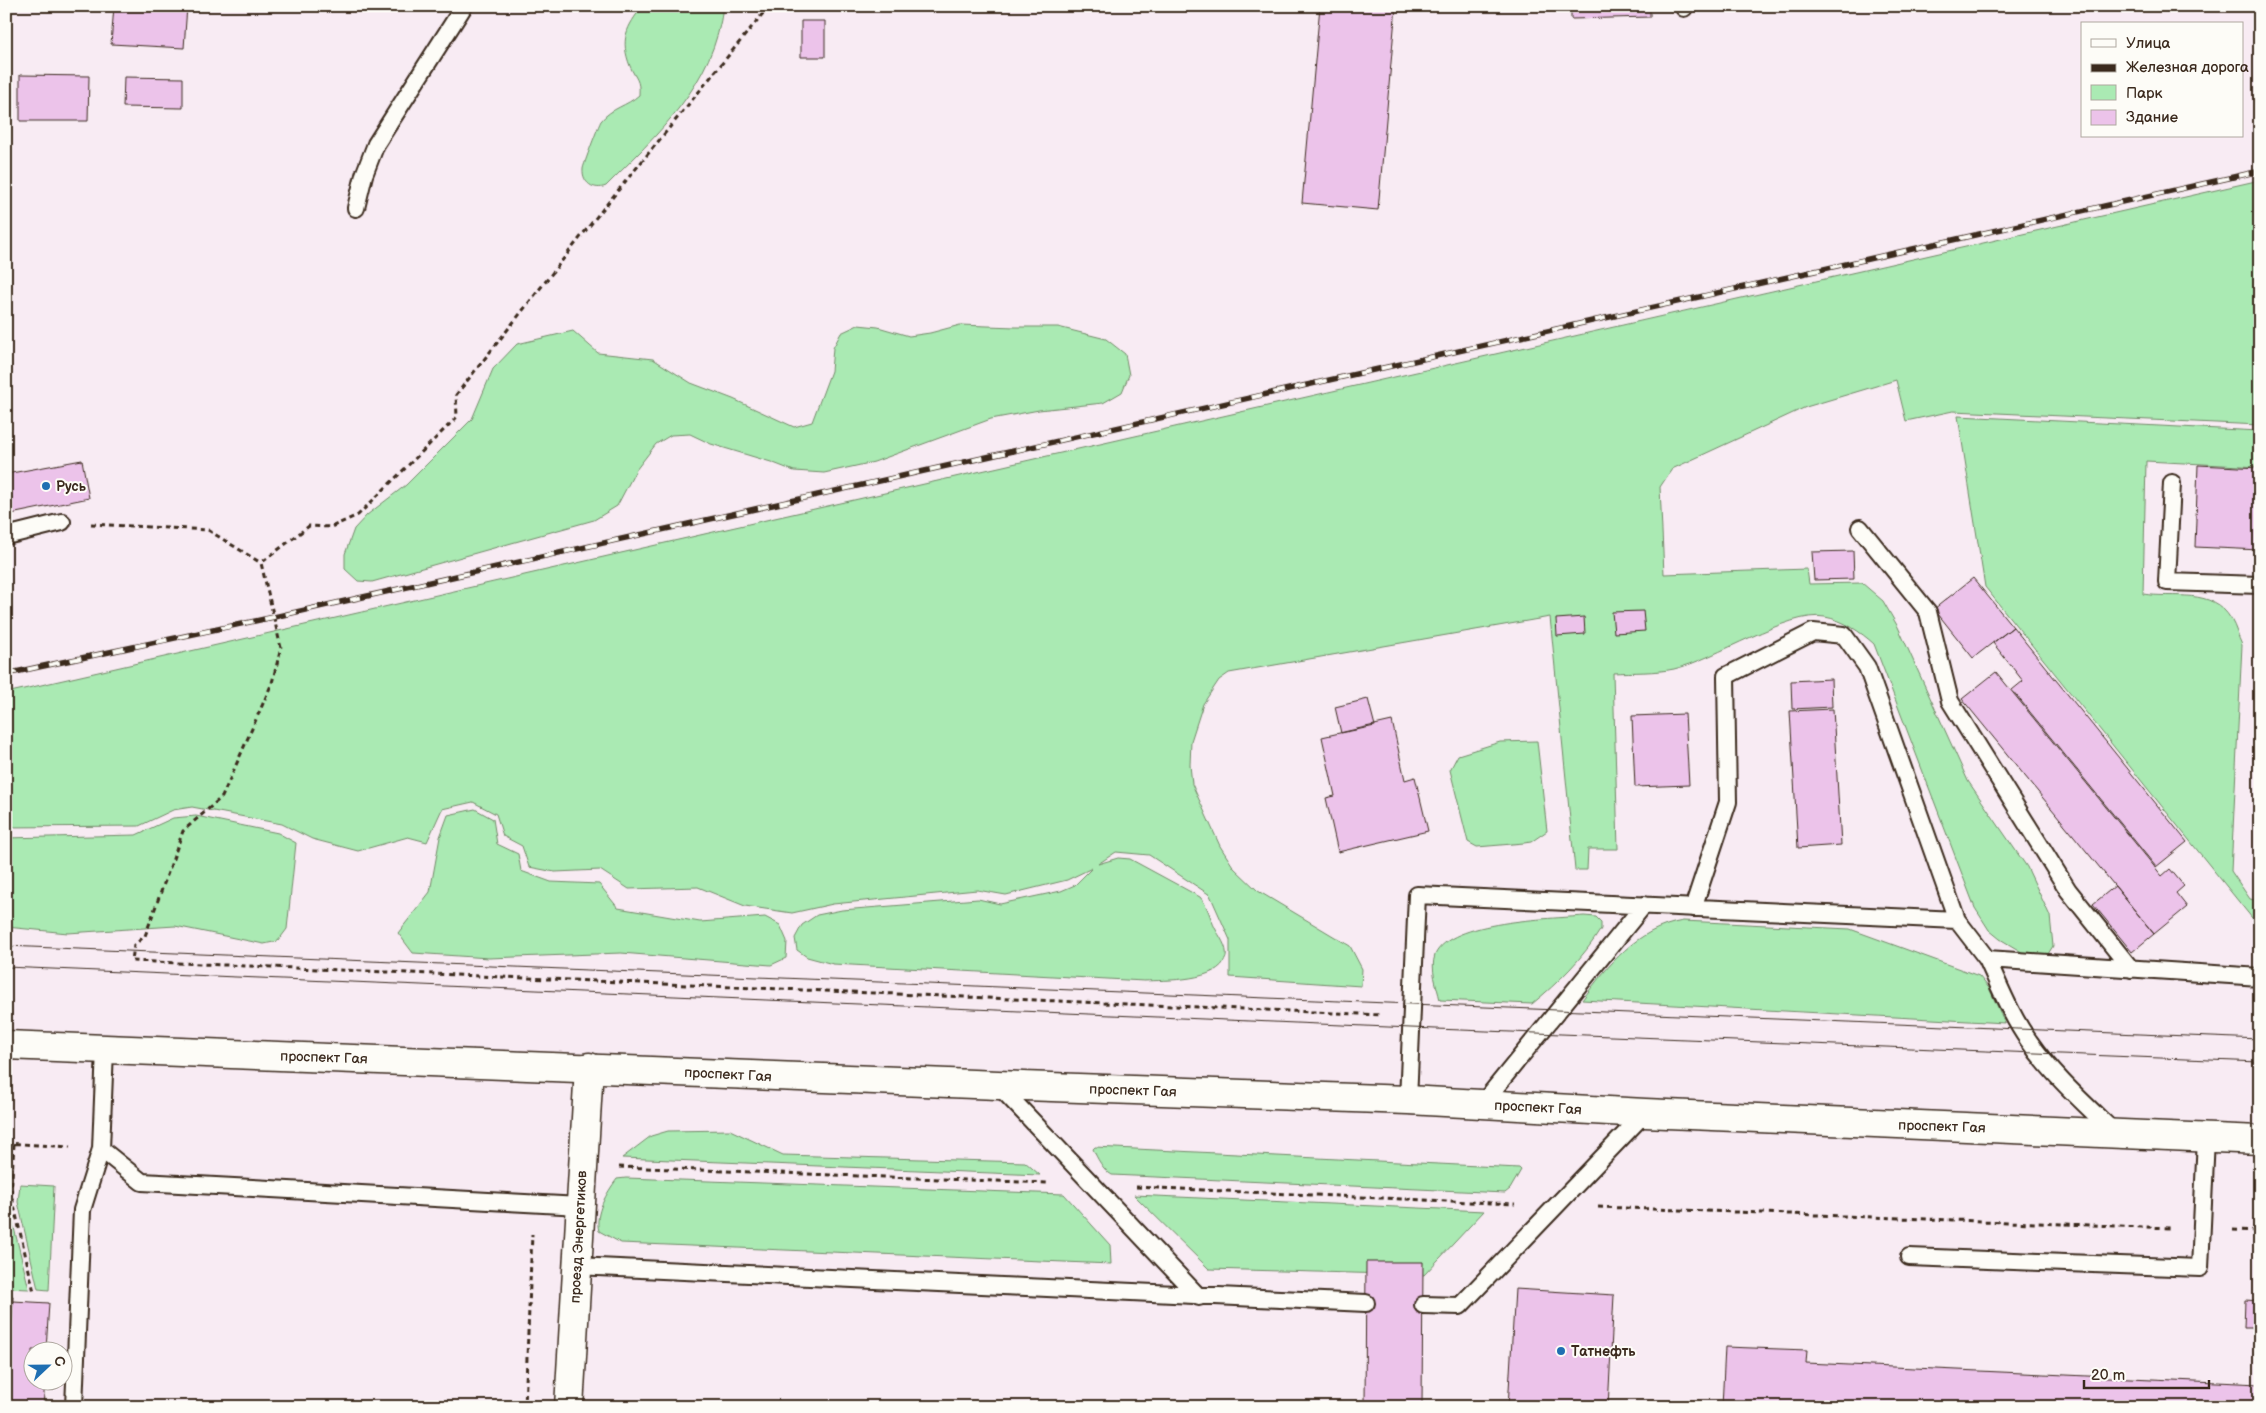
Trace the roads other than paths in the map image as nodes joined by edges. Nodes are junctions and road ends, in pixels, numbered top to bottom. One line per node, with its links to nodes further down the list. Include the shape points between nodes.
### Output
1 (464, 6): 2 (lane, via 376,144)
2 (356, 208)
3 (2172, 483): 7 (lane, via 2168,582)
4 (62, 522): 6 (lane)
5 (1860, 528): 12 (lane, via 1928,612 1950,701 2068,890)
6 (6, 536)
7 (2260, 585)
8 (1644, 906): 9 (lane); 18 (lane, via 1417,895); 19 (lane)
9 (1692, 908): 10 (lane); 10 (lane, via 1728,802 1726,676 1813,632 1844,635 1868,667)
10 (1957, 920): 11 (lane)
11 (1987, 959): 12 (lane); 21 (lane, via 2029,1041 2062,1082)
12 (2131, 969): 13 (lane)
13 (2260, 977)
14 (6, 1045): 15 (main road, проспект Гая)
15 (105, 1049): 16 (main road, проспект Гая); 24 (lane)
16 (589, 1067): 17 (main road, проспект Гая); 25 (main road, проезд Энергетиков)
17 (998, 1086): 18 (main road, проспект Гая); 28 (lane)
18 (1408, 1100): 19 (main road, проспект Гая)
19 (1482, 1104): 20 (main road, проспект Гая)
20 (1645, 1113): 21 (main road, проспект Гая); 30 (lane, via 1460,1306)
21 (2115, 1133): 22 (main road, проспект Гая)
22 (2206, 1138): 23 (main road, проспект Гая); 26 (lane, via 2200,1268)
23 (2260, 1140)
24 (101, 1150): 25 (lane, via 142,1182); 31 (lane, via 82,1210)
25 (580, 1206): 27 (main road, проезд Энергетиков)
26 (1909, 1256)
27 (576, 1266): 28 (lane); 32 (main road, проезд Энергетиков)
28 (1199, 1297): 29 (lane)
29 (1366, 1303)
30 (1423, 1305)
31 (74, 1407)
32 (569, 1407)

